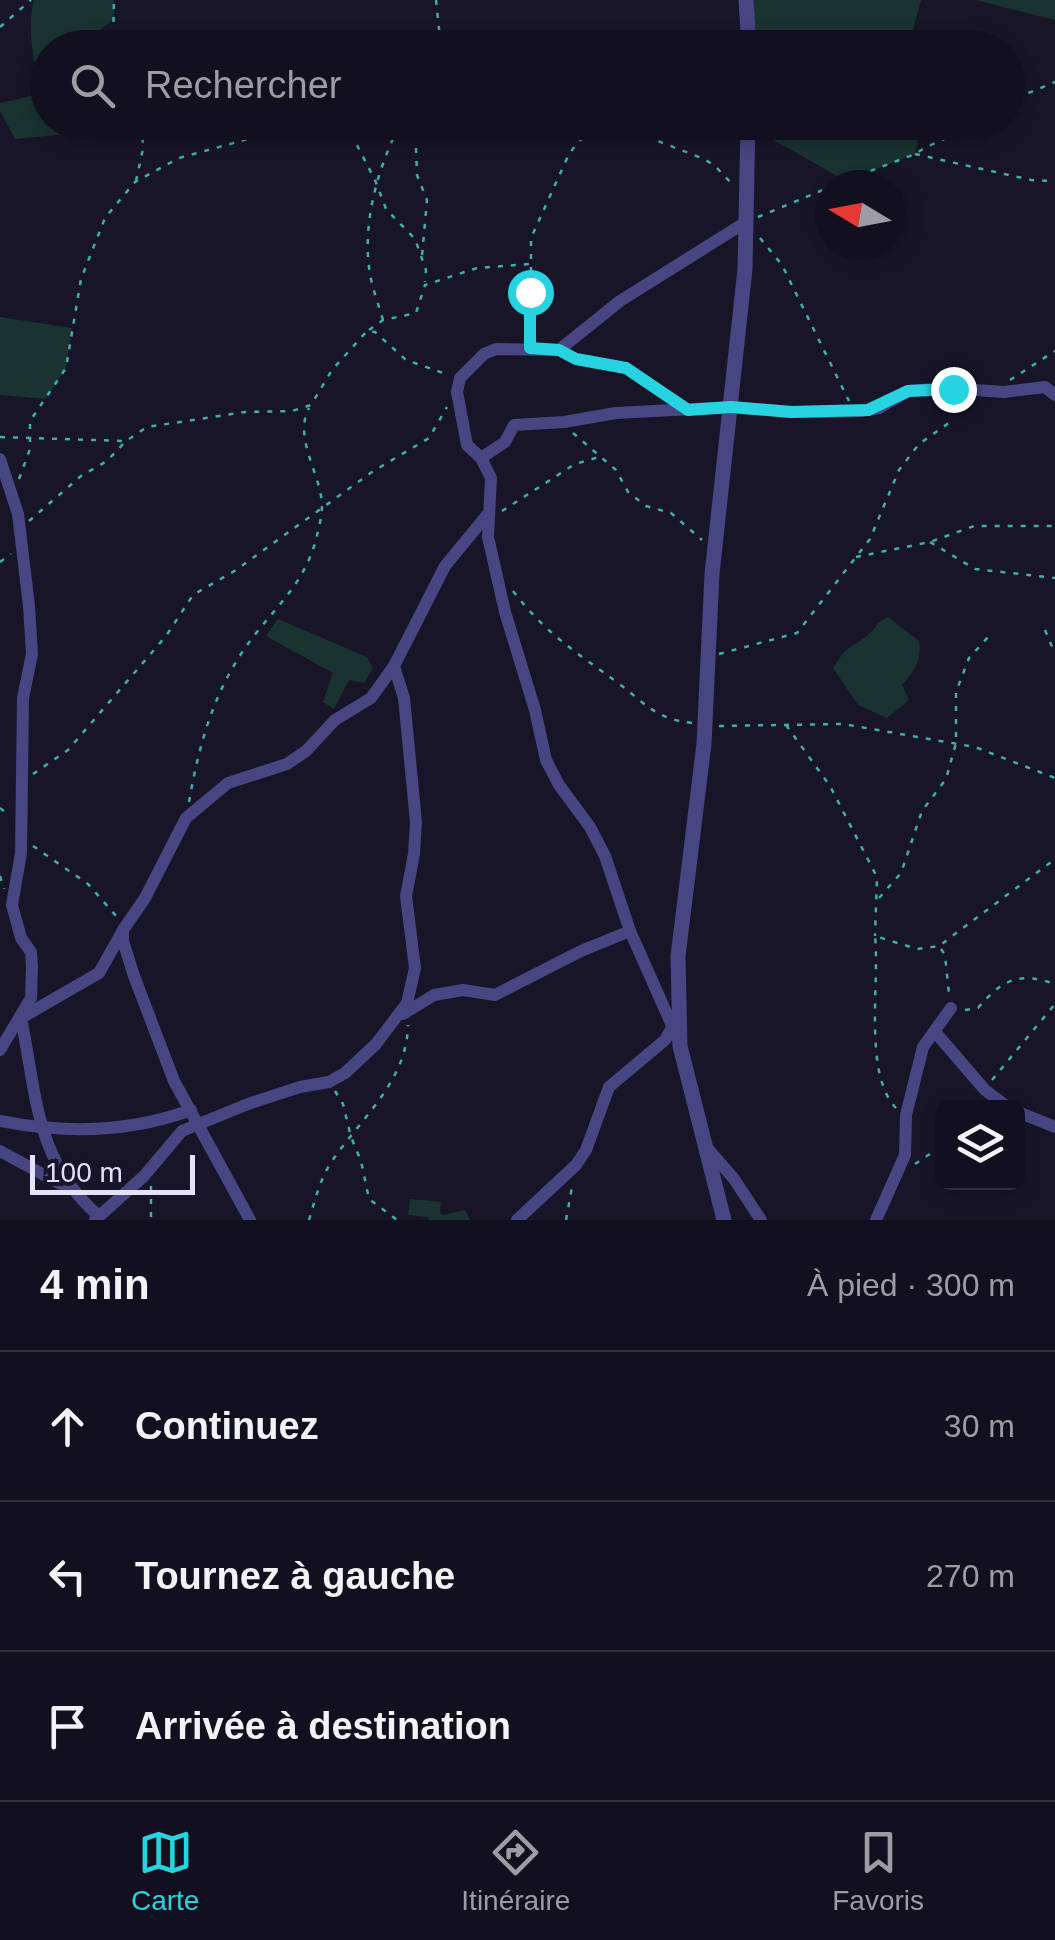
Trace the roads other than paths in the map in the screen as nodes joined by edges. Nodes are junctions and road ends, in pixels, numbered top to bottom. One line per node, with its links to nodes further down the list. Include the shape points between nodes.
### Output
1 (746, 0): 2 (street)
2 (748, 30)
3 (748, 140): 4 (street)
4 (746, 222): 6 (street); 7 (street, via 620,301 559,350 496,348 484,354 460,378 457,401 467,445)
5 (1055, 395): 6 (street, via 1045,387 945,388 908,391 879,408 854,411)
6 (731, 407): 7 (street, via 514,425 505,442); 14 (street, via 714,551 706,725 678,956)
7 (482, 458): 9 (street, via 491,478)
8 (0, 459): 16 (street, via 22,536 32,654 23,698 21,836 12,905 30,952 30,998)
9 (487, 515): 10 (street, via 445,566); 12 (street, via 497,578 546,760 605,856)
10 (394, 666): 11 (street, via 371,698 334,720 306,751 228,783 186,818); 15 (street, via 404,698 416,822 406,896 414,968)
11 (123, 930): 16 (street, via 99,973); 23 (street, via 154,1030)
12 (630, 932): 15 (street, via 495,995 434,995); 17 (street)
13 (951, 1008): 18 (street)
14 (679, 1009): 17 (street); 19 (street)
15 (404, 1013): 23 (street, via 329,1082)
16 (21, 1018): 20 (street); 26 (street)
17 (673, 1028): 19 (street); 32 (street, via 608,1087 576,1165)
18 (935, 1032): 21 (street); 35 (street, via 923,1047 904,1155)
19 (680, 1046): 27 (street)
20 (0, 1050)
21 (999, 1100)
22 (1025, 1115): 25 (street)
23 (194, 1116): 26 (street, via 106,1130); 30 (street); 31 (street)
24 (0, 1120): 26 (street)
25 (1055, 1126)
26 (40, 1129): 29 (street)
27 (709, 1150): 33 (street); 34 (street)
28 (0, 1151): 29 (street)
29 (70, 1189): 30 (street)
30 (97, 1218)
31 (250, 1220)
32 (517, 1220)
33 (724, 1220)
34 (761, 1220)
35 (876, 1220)

